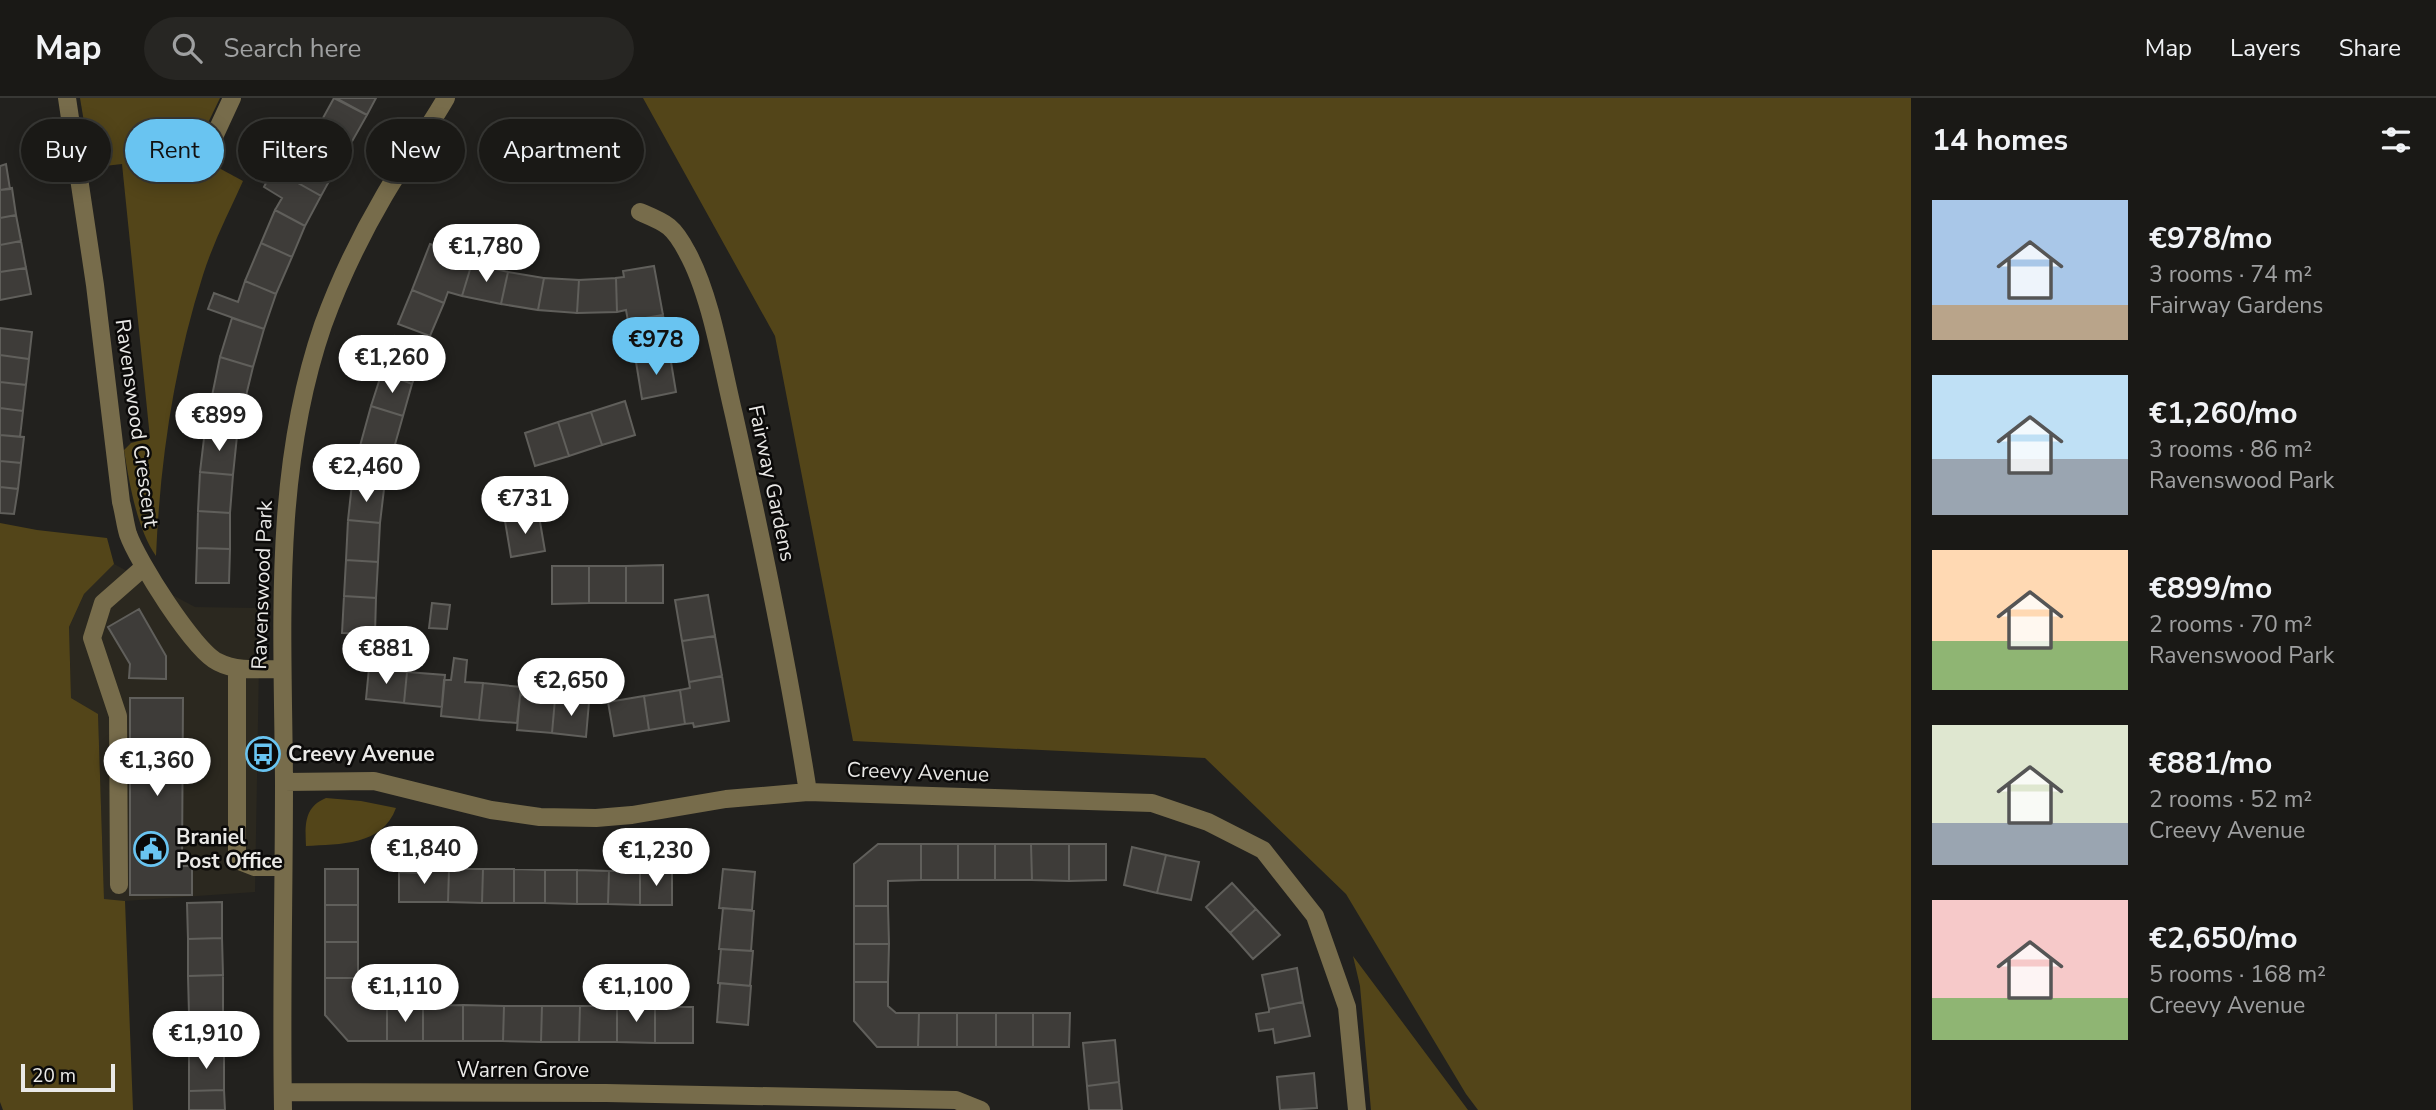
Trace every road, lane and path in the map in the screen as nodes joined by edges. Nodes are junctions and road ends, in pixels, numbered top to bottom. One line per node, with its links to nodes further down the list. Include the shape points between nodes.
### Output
1 (67, 98): 6 (street, Ravenswood Crescent, via 121,502 128,534)
2 (232, 98): 4 (street)
3 (446, 98): 8 (street, Ravenswood Park, via 384,195 349,264 323,325 302,395 288,486)
4 (222, 119)
5 (640, 212): 10 (street, Fairway Gardens, via 669,225 699,279 764,548)
6 (144, 567): 7 (street, Ravenswood Crescent, via 203,650 216,662); 12 (street, via 103,603 92,638 118,716)
7 (237, 669): 8 (street, Ravenswood Crescent); 11 (street, via 237,860 255,867)
8 (282, 669): 9 (street, Ravenswood Park)
9 (284, 782): 10 (street, Creevy Avenue, via 374,781 491,810 585,818); 11 (street, Ravenswood Park)
10 (807, 792): 16 (street, Creevy Avenue, via 1152,803 1208,822 1263,850 1315,916 1347,1007)
11 (283, 867): 13 (street, Ravenswood Park)
12 (119, 885)
13 (283, 1101): 14 (street, Warren Grove, via 606,1093)
14 (762, 1103): 15 (street, Warren Grove, via 956,1100)
15 (981, 1110)
16 (1357, 1110)

